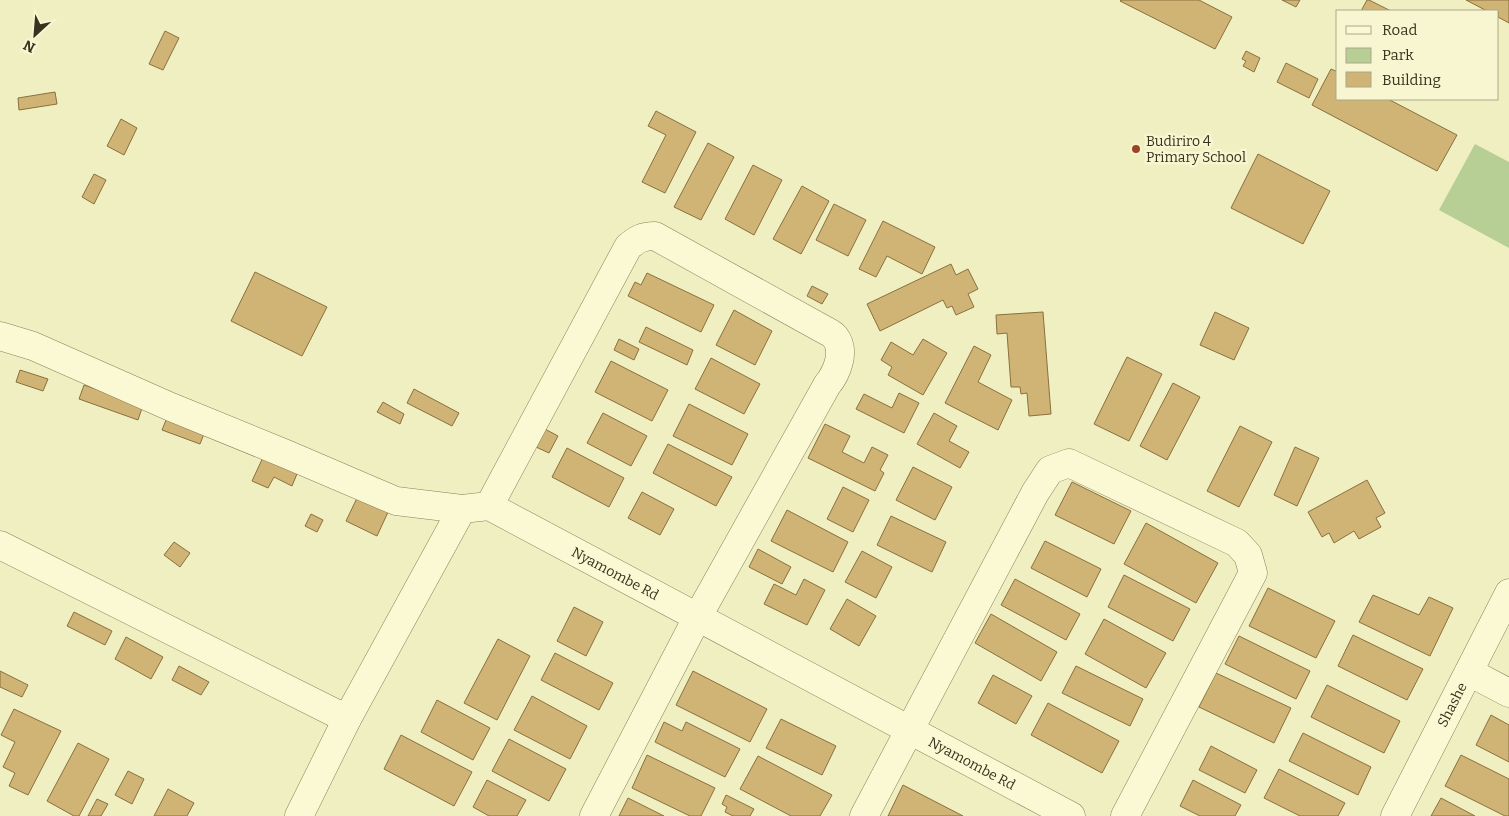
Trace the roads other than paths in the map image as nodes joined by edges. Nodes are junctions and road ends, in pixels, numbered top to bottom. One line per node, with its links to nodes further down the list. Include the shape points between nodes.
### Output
1 (0, 336): 3 (street, via 32,346 396,500)
2 (489, 506): 3 (street); 6 (street, Nyamombe Rd); 6 (street, via 628,247 644,236 655,236 822,328 834,336 839,345 834,377)
3 (462, 509): 9 (street)
4 (0, 545): 9 (street)
5 (1509, 593): 7 (street, Shashe)
6 (697, 618): 10 (street, Nyamombe Rd); 12 (street)
7 (1470, 672): 8 (street); 16 (street, Shashe)
8 (1509, 693)
9 (347, 719): 11 (street)
10 (909, 728): 13 (street); 14 (street, Nyamombe Rd); 15 (street, via 1043,479 1050,470 1069,463 1237,543 1248,555 1252,573)
11 (299, 816)
12 (594, 816)
13 (864, 816)
14 (1071, 816)
15 (1125, 816)
16 (1395, 816)

